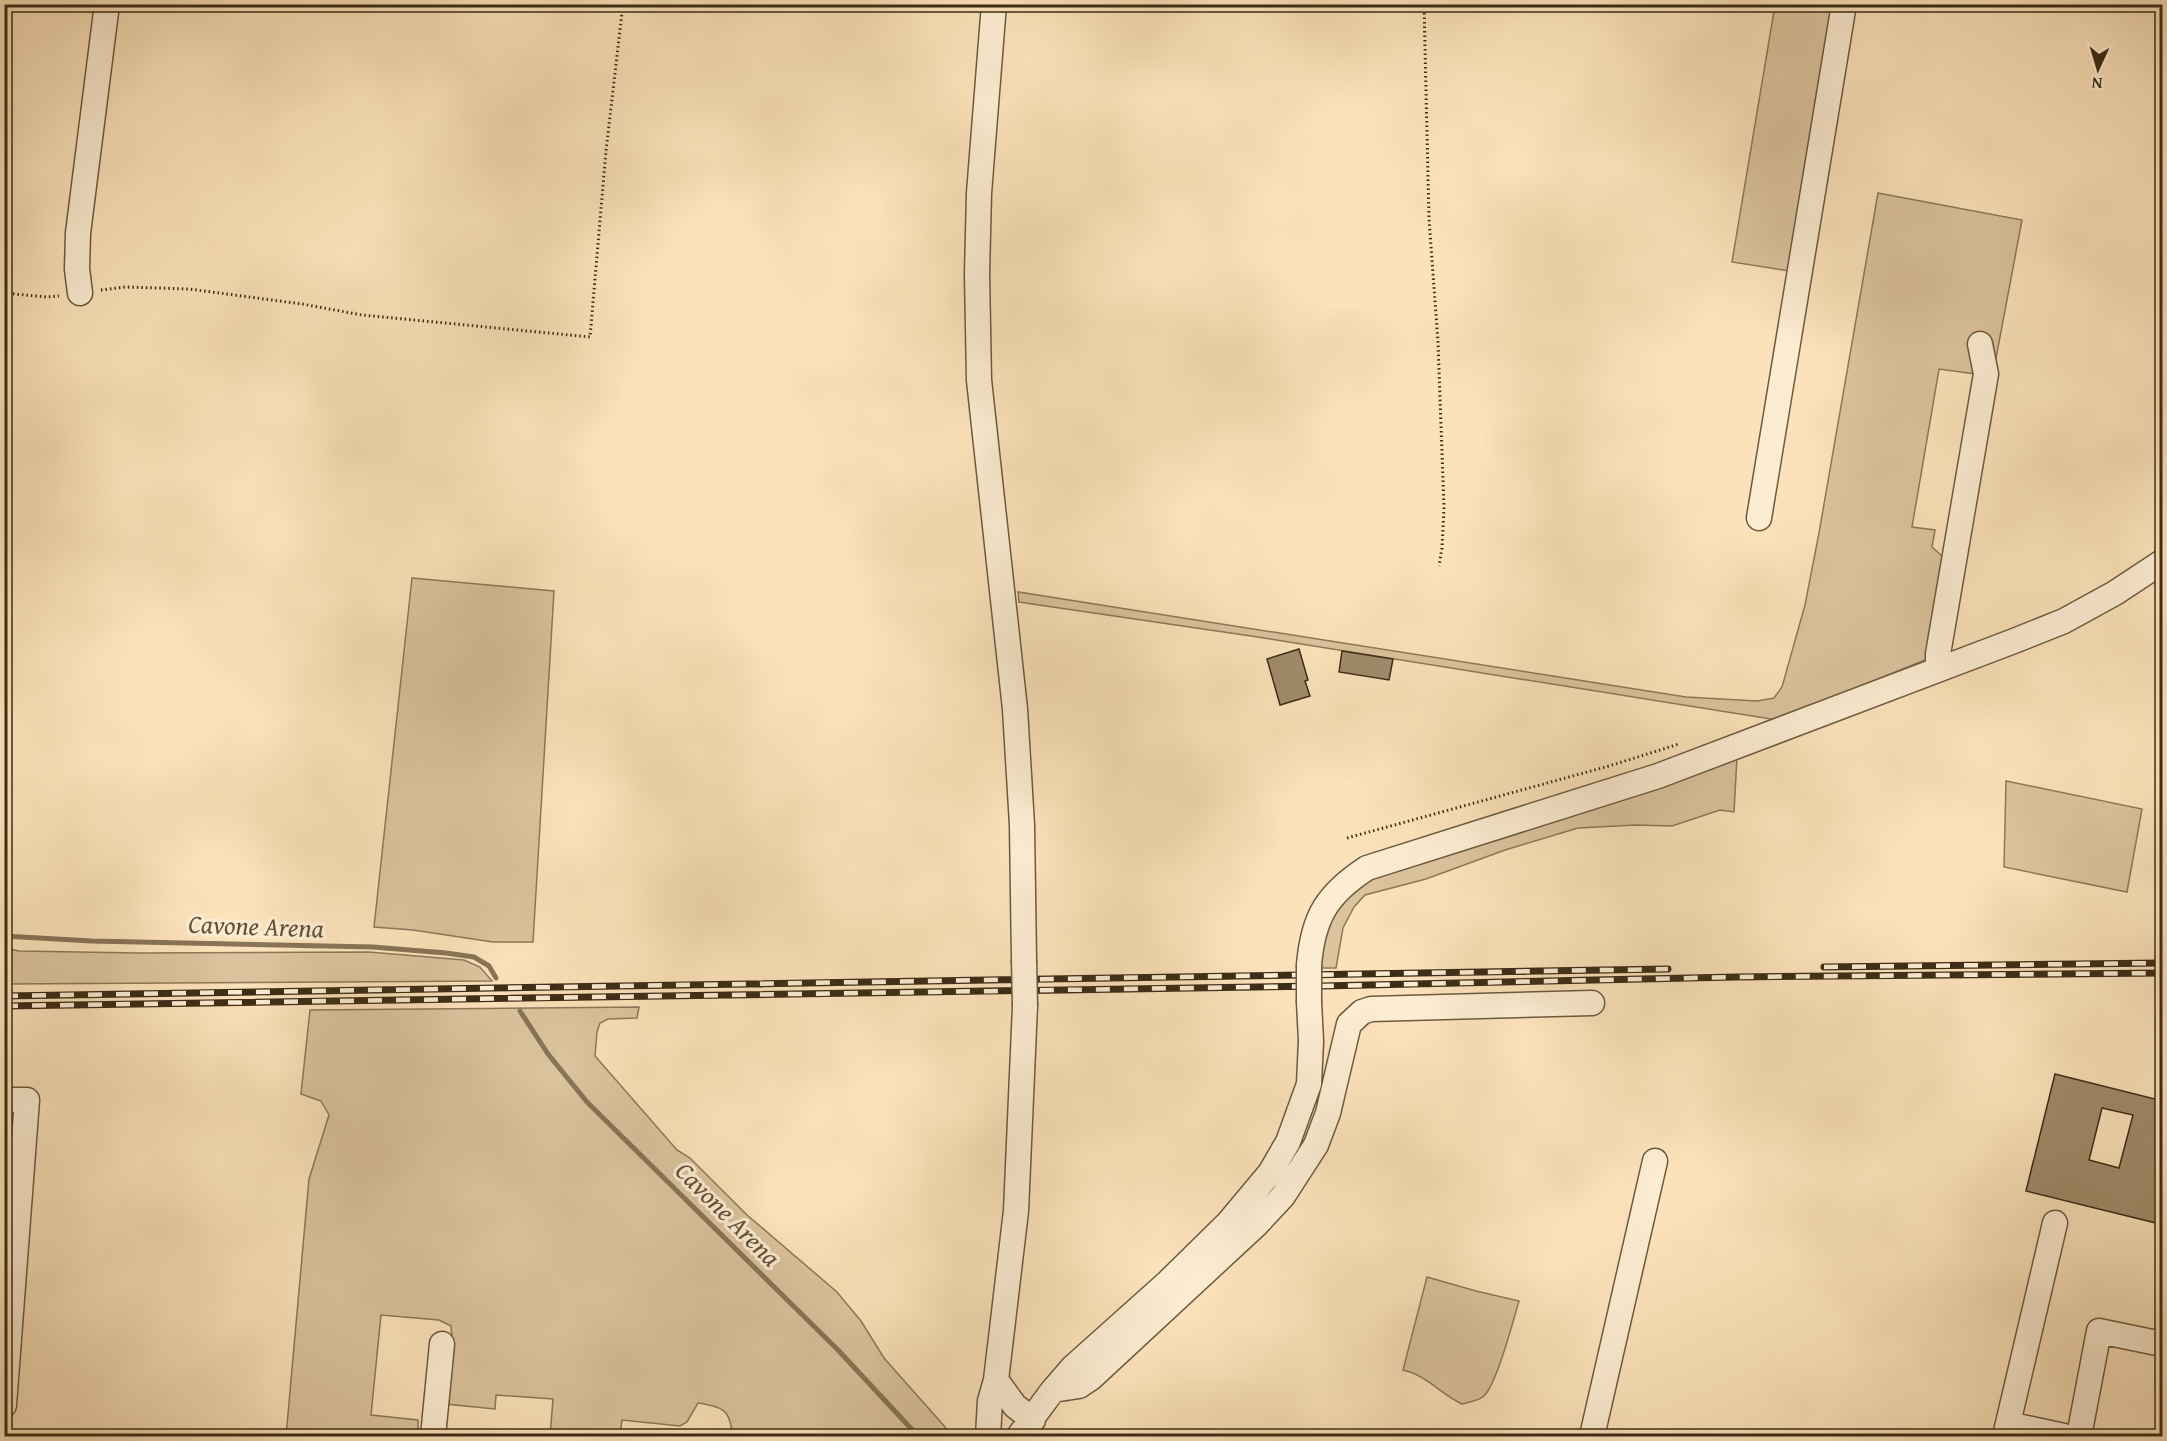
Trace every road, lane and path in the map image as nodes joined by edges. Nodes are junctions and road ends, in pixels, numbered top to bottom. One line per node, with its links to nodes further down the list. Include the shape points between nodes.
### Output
1 (107, 4): 7 (street, via 78,233 76,269)
2 (622, 4): 7 (path, via 590,337 362,315 189,290 125,286)
3 (994, 4): 23 (street, bridge, via 979,193 977,337 1015,709 1022,825 1025,1006 1016,1211)
4 (1424, 4): 11 (path, via 1429,219 1444,508)
5 (1844, 4): 9 (street)
6 (4, 293): 7 (path, via 47,297)
7 (80, 293)
8 (1980, 344): 12 (street, via 1986,374)
9 (1759, 518)
10 (2163, 562): 12 (street, via 2064,621)
11 (1439, 566)
12 (1938, 669): 24 (street, bridge, via 1658,776 1367,868 1345,881 1323,908 1316,927 1309,965 1309,1084 1288,1142 1270,1173 1229,1222)
13 (1684, 742): 14 (path)
14 (1347, 838)
15 (1592, 1003): 24 (street, via 1362,1012 1349,1024 1328,1113 1316,1145 1283,1196 1091,1378 1079,1386)
16 (16, 1100): 19 (street)
17 (1655, 1161): 30 (street)
18 (2055, 1223): 27 (street)
19 (11, 1226): 20 (street)
20 (7, 1340): 25 (street)
21 (442, 1344): 28 (street)
22 (2163, 1344): 32 (street, via 2099,1331)
23 (996, 1380): 26 (street); 29 (street, via 990,1401)
24 (1053, 1390): 26 (street)
25 (4, 1405)
26 (1026, 1428)
27 (2007, 1430): 31 (street)
28 (433, 1437)
29 (988, 1437)
30 (1592, 1437)
31 (2064, 1437)
32 (2079, 1437)

